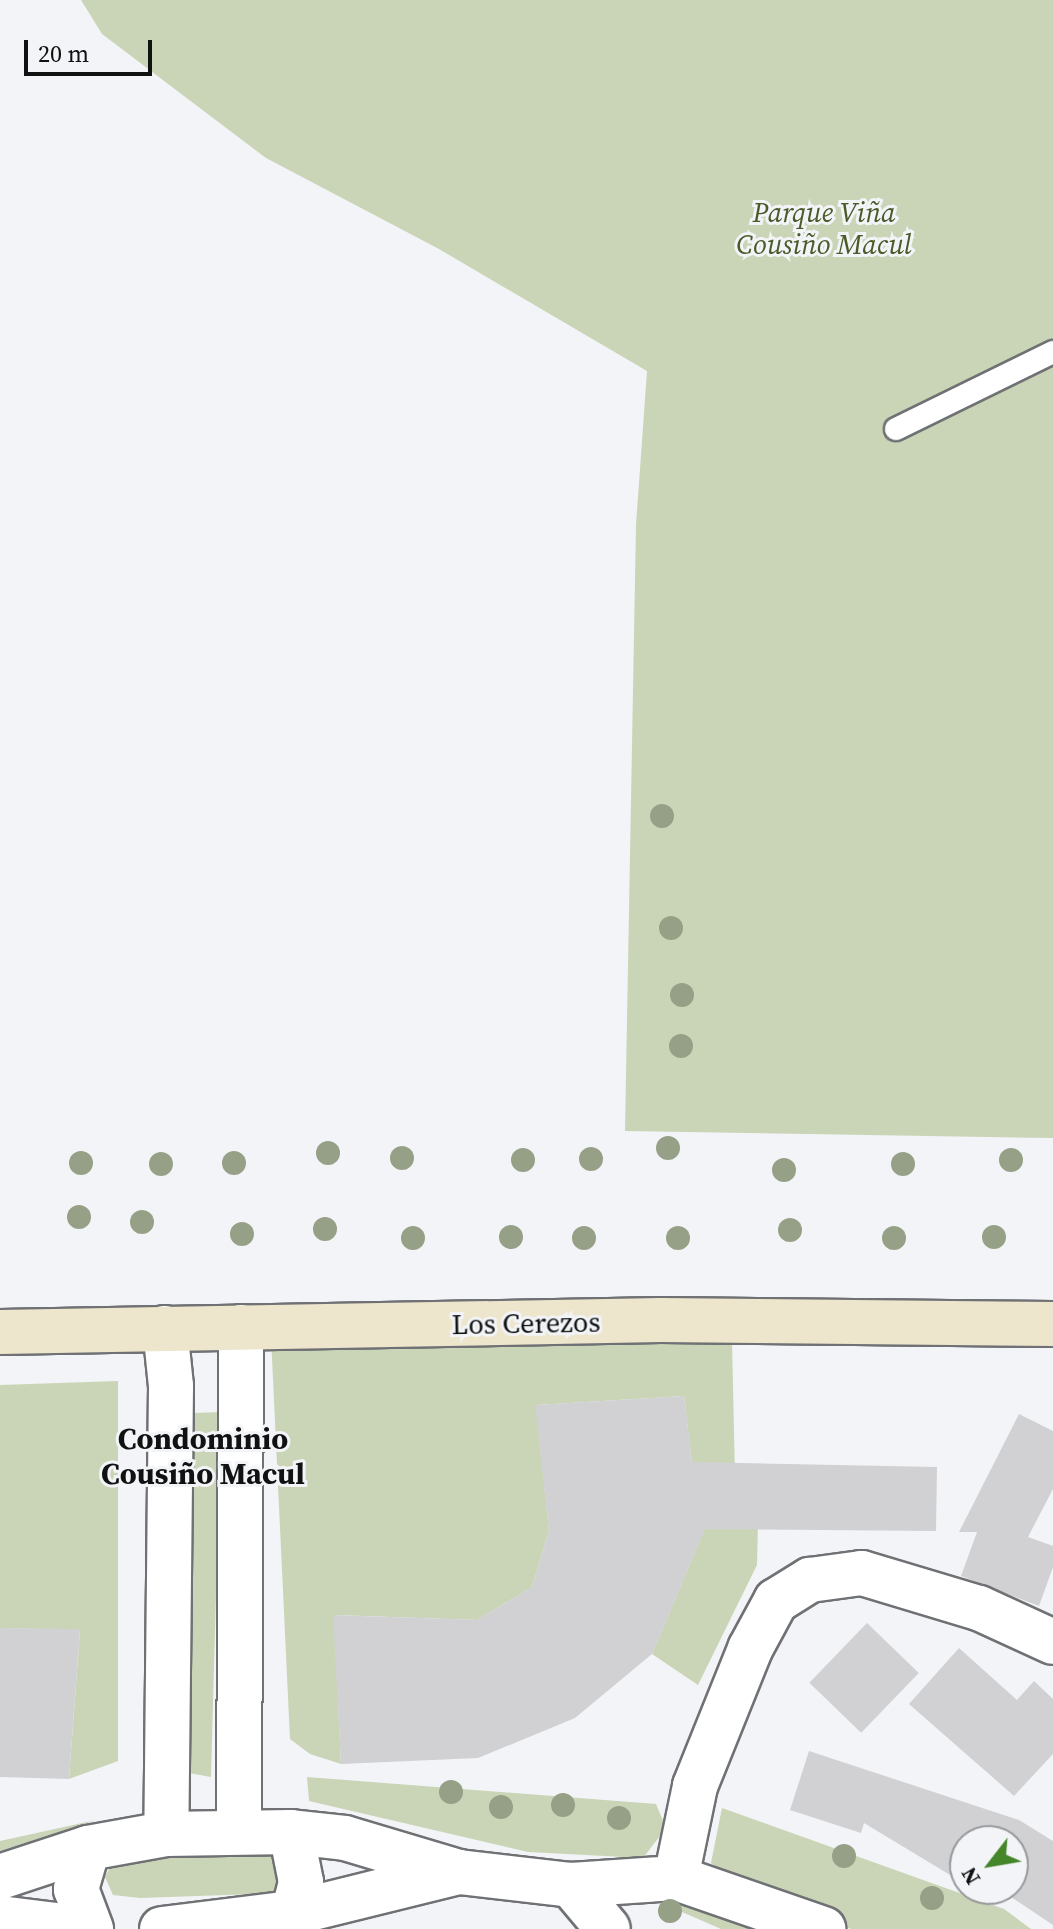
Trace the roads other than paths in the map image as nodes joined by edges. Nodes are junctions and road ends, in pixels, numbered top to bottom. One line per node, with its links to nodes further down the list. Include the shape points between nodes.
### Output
1 (1053, 352): 2 (lane)
2 (896, 429)
3 (1053, 1324): 4 (street, Los Cerezos, via 661,1320)
4 (241, 1327): 5 (street, Los Cerezos); 8 (street)
5 (165, 1328): 6 (street, Los Cerezos); 10 (street, via 171,1386)
6 (0, 1332)
7 (1053, 1642): 14 (street, via 979,1608 862,1573 810,1580 776,1601 750,1649 695,1786)
8 (239, 1830): 9 (street); 10 (street)
9 (291, 1832): 12 (street, via 345,1838); 16 (street, via 301,1882)
10 (166, 1834): 11 (street)
11 (88, 1848): 13 (street); 19 (street, via 76,1889)
12 (459, 1872): 15 (street); 16 (street)
13 (0, 1877)
14 (676, 1878): 15 (street); 22 (street)
15 (571, 1885): 21 (street)
16 (293, 1913): 18 (street)
17 (0, 1918): 19 (street)
18 (222, 1927): 20 (street)
19 (90, 1929)
20 (162, 1929)
21 (608, 1929)
22 (823, 1929)

